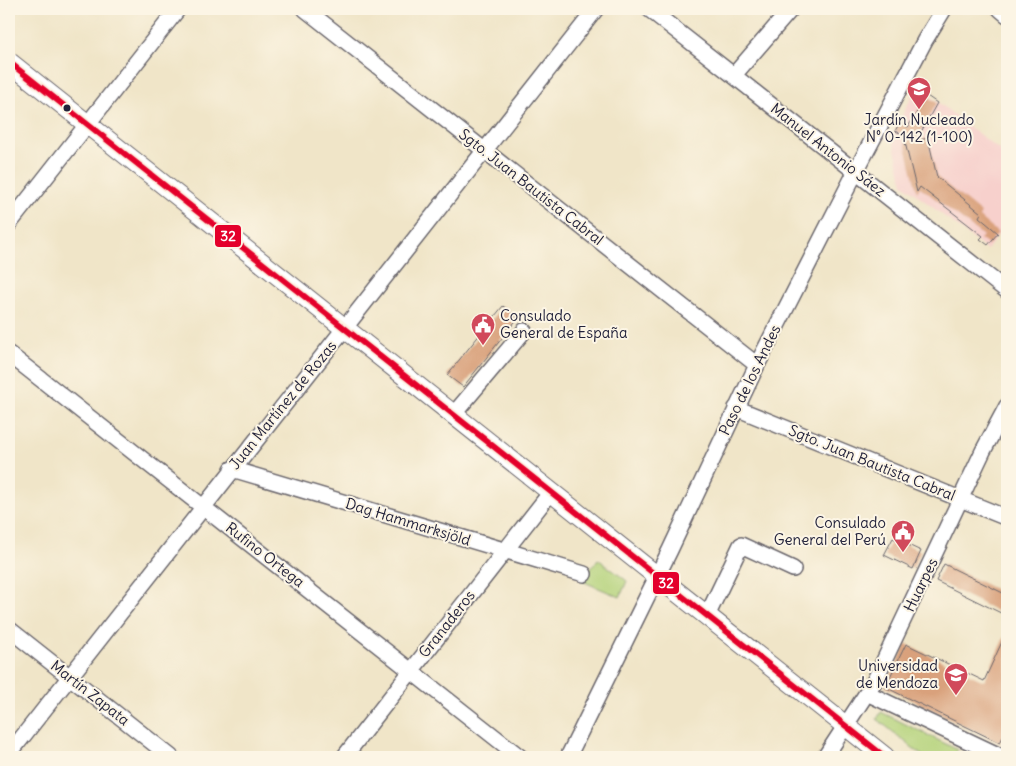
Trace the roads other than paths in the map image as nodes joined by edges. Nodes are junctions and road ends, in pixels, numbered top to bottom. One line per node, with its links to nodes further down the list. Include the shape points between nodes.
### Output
1 (178, 9): 11 (street)
2 (305, 9): 12 (street, Sgto. Juan Bautista Cabral)
3 (596, 9): 12 (street, Juan Martínez de Rozas)
4 (649, 9): 10 (street, Manuel Antonio Sáez)
5 (790, 9): 10 (street)
6 (944, 9): 13 (street, Paso de los Andes)
7 (1000, 9): 8 (street)
8 (1007, 15)
9 (9, 62): 11 (main road)
10 (734, 75): 13 (street, Manuel Antonio Sáez)
11 (87, 124): 14 (street); 16 (main road)
12 (484, 151): 16 (street, Juan Martínez de Rozas); 19 (street, Sgto. Juan Bautista Cabral)
13 (856, 171): 15 (street, Manuel Antonio Sáez); 19 (street, Paso de los Andes)
14 (9, 224)
15 (1007, 290)
16 (344, 328): 22 (main road); 23 (street, Juan Martínez de Rozas)
17 (524, 331): 22 (street)
18 (9, 354): 26 (street, Rufino Ortega)
19 (757, 365): 21 (street, Paso de los Andes)
20 (1007, 406): 25 (street, Huarpes)
21 (736, 408): 25 (street, Sgto. Juan Bautista Cabral); 31 (street, Paso de los Andes)
22 (453, 415): 24 (main road)
23 (232, 469): 26 (street, Juan Martínez de Rozas); 28 (street, Dag Hammarksjöld)
24 (551, 492): 28 (street, Granaderos); 31 (main road)
25 (962, 499): 27 (street, Sgto. Juan Bautista Cabral); 36 (street, Huarpes)
26 (202, 506): 34 (street, Rufino Ortega); 35 (street, Juan Martínez de Rozas)
27 (1007, 518)
28 (505, 551): 30 (street, Dag Hammarksjöld); 34 (street, Granaderos)
29 (794, 570): 32 (street, via 740,546)
30 (584, 574)
31 (656, 576): 32 (main road); 42 (street, Paso de los Andes)
32 (707, 616): 37 (main road)
33 (9, 629): 35 (street, Martín Zapata)
34 (410, 671): 40 (street, Granaderos); 41 (street, Rufino Ortega)
35 (69, 677): 38 (street, Juan Martínez de Rozas); 39 (street, Martín Zapata)
36 (867, 693): 37 (street, Huarpes); 45 (street)
37 (845, 726): 43 (street, Huarpes); 44 (main road)
38 (9, 754)
39 (171, 757)
40 (344, 757)
41 (520, 757)
42 (568, 757)
43 (825, 757)
44 (885, 757)
45 (1002, 757)

